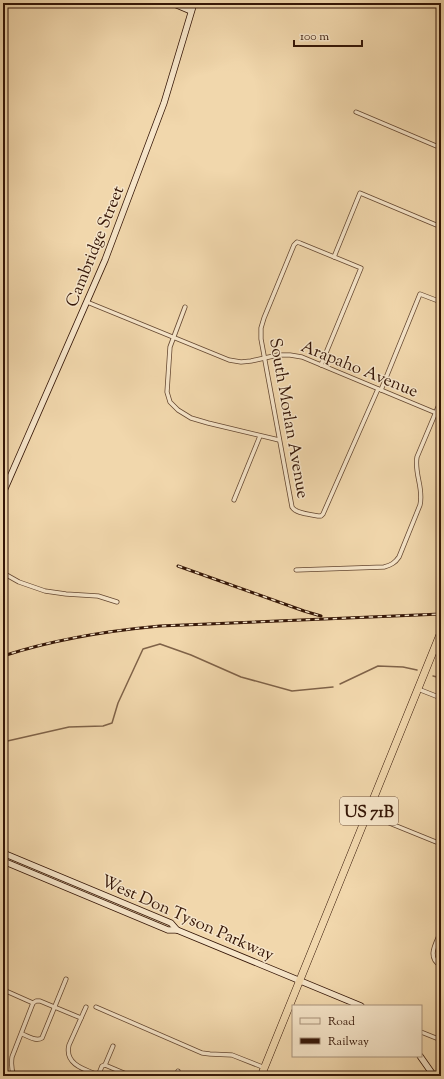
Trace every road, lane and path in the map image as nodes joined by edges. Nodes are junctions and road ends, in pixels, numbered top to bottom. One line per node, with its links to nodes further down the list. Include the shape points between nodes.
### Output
1 (172, 3): 3 (main road)
2 (194, 3): 3 (main road, Cambridge Street)
3 (191, 11): 8 (main road, Cambridge Street, via 164,103)
4 (356, 112): 5 (street)
5 (441, 148)
6 (441, 226): 7 (street, via 360,193)
7 (334, 257): 12 (street, South Morlan Avenue, via 297,242 294,245 261,328); 13 (street, via 361,268)
8 (87, 302): 11 (street, Arapaho Avenue); 20 (main road, Cambridge Street)
9 (441, 302): 14 (street, via 420,294)
10 (186, 307): 11 (street)
11 (174, 337): 12 (street, Arapaho Avenue, via 229,360 240,362); 18 (street, via 170,347 167,392 170,402 191,418)
12 (264, 358): 13 (street, Arapaho Avenue, via 290,355); 19 (street, South Morlan Avenue)
13 (321, 365): 14 (street, Arapaho Avenue)
14 (379, 390): 16 (street, Arapaho Avenue); 19 (street, South Morlan Avenue, via 321,516 294,510 292,507)
15 (441, 400): 16 (street)
16 (436, 413): 17 (street, Arapaho Avenue); 22 (street, via 417,457 422,498 396,562 384,567)
17 (441, 415)
18 (260, 436): 19 (street); 21 (street)
19 (279, 440)
20 (3, 493)
21 (234, 500)
22 (296, 570)
23 (3, 573): 24 (street, via 45,591 98,596)
24 (117, 602)
25 (441, 632): 26 (highway, US 71B)
26 (418, 689): 27 (street); 28 (highway, US 71B)
27 (441, 698)
28 (367, 814): 29 (street); 36 (highway, US 71B)
29 (441, 844)
30 (3, 853): 32 (main road, West Don Tyson Parkway, via 172,923)
31 (3, 861): 32 (main road, via 168,930)
32 (177, 930): 36 (main road, West Don Tyson Parkway)
33 (441, 931): 34 (street, via 433,951 433,960)
34 (441, 966)
35 (66, 979): 40 (street)
36 (300, 980): 39 (main road, West Don Tyson Parkway); 50 (highway, US 71B)
37 (6, 991): 38 (street)
38 (33, 1003): 40 (street, via 40,1001); 45 (street)
39 (359, 1005)
40 (55, 1007): 43 (street); 45 (street, via 42,1038 38,1040)
41 (86, 1007): 43 (street)
42 (96, 1007): 50 (street, via 202,1053 232,1055)
43 (81, 1018): 53 (street, via 69,1045 68,1056 77,1066)
44 (422, 1032): 46 (street)
45 (22, 1034): 52 (street, via 12,1058)
46 (441, 1040)
47 (114, 1046): 49 (street)
48 (421, 1057): 57 (main road)
49 (105, 1065): 53 (street, via 102,1066); 54 (street)
50 (264, 1068): 56 (highway, US 71B)
51 (178, 1071): 55 (street)
52 (14, 1076)
53 (99, 1076)
54 (131, 1076)
55 (176, 1076)
56 (261, 1076)
57 (434, 1076)

